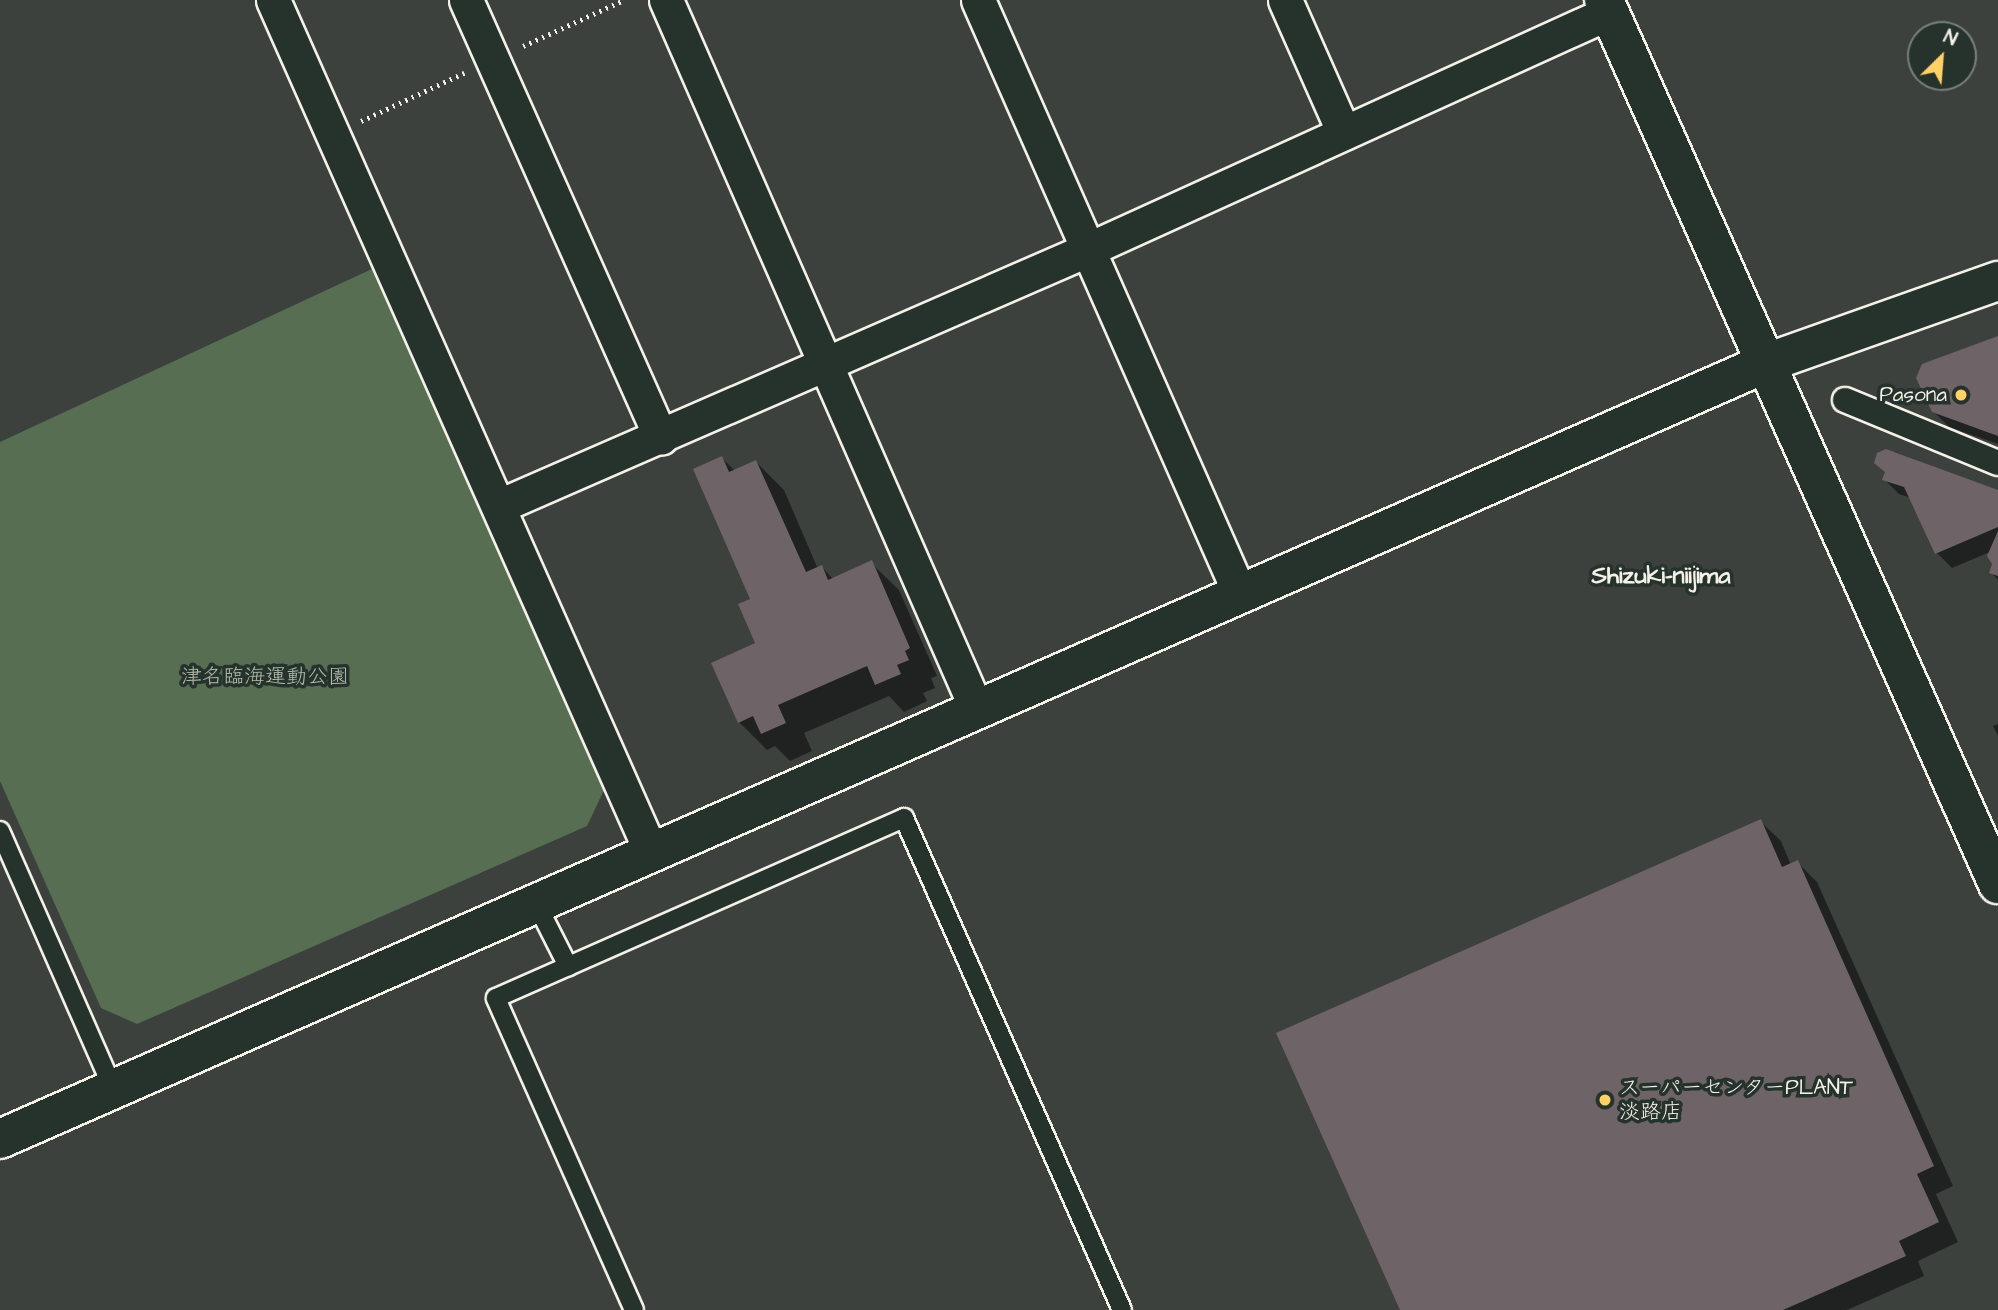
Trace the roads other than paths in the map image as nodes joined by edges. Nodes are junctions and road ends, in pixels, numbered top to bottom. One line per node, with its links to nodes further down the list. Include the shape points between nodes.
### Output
1 (273, 0): 15 (street)
2 (466, 0): 13 (street)
3 (978, 0): 8 (street)
4 (1285, 0): 7 (street)
5 (673, 2): 10 (street)
6 (1607, 6): 7 (street); 11 (street)
7 (1344, 133): 8 (street)
8 (1089, 249): 10 (street); 16 (street)
9 (1998, 281): 11 (street)
10 (826, 363): 13 (street); 17 (street)
11 (1766, 363): 16 (street); 20 (street)
12 (1845, 400): 14 (street)
13 (661, 437): 15 (street)
14 (1998, 463)
15 (499, 506): 19 (street)
16 (1240, 594): 17 (street)
17 (976, 708): 19 (street)
18 (0, 831): 23 (lane)
19 (651, 852): 21 (street)
20 (1998, 884)
21 (536, 903): 22 (lane); 23 (street)
22 (568, 966): 25 (lane, via 496,998); 26 (lane, via 904,818)
23 (113, 1089): 24 (street)
24 (0, 1139)
25 (634, 1310)
26 (1122, 1310)

